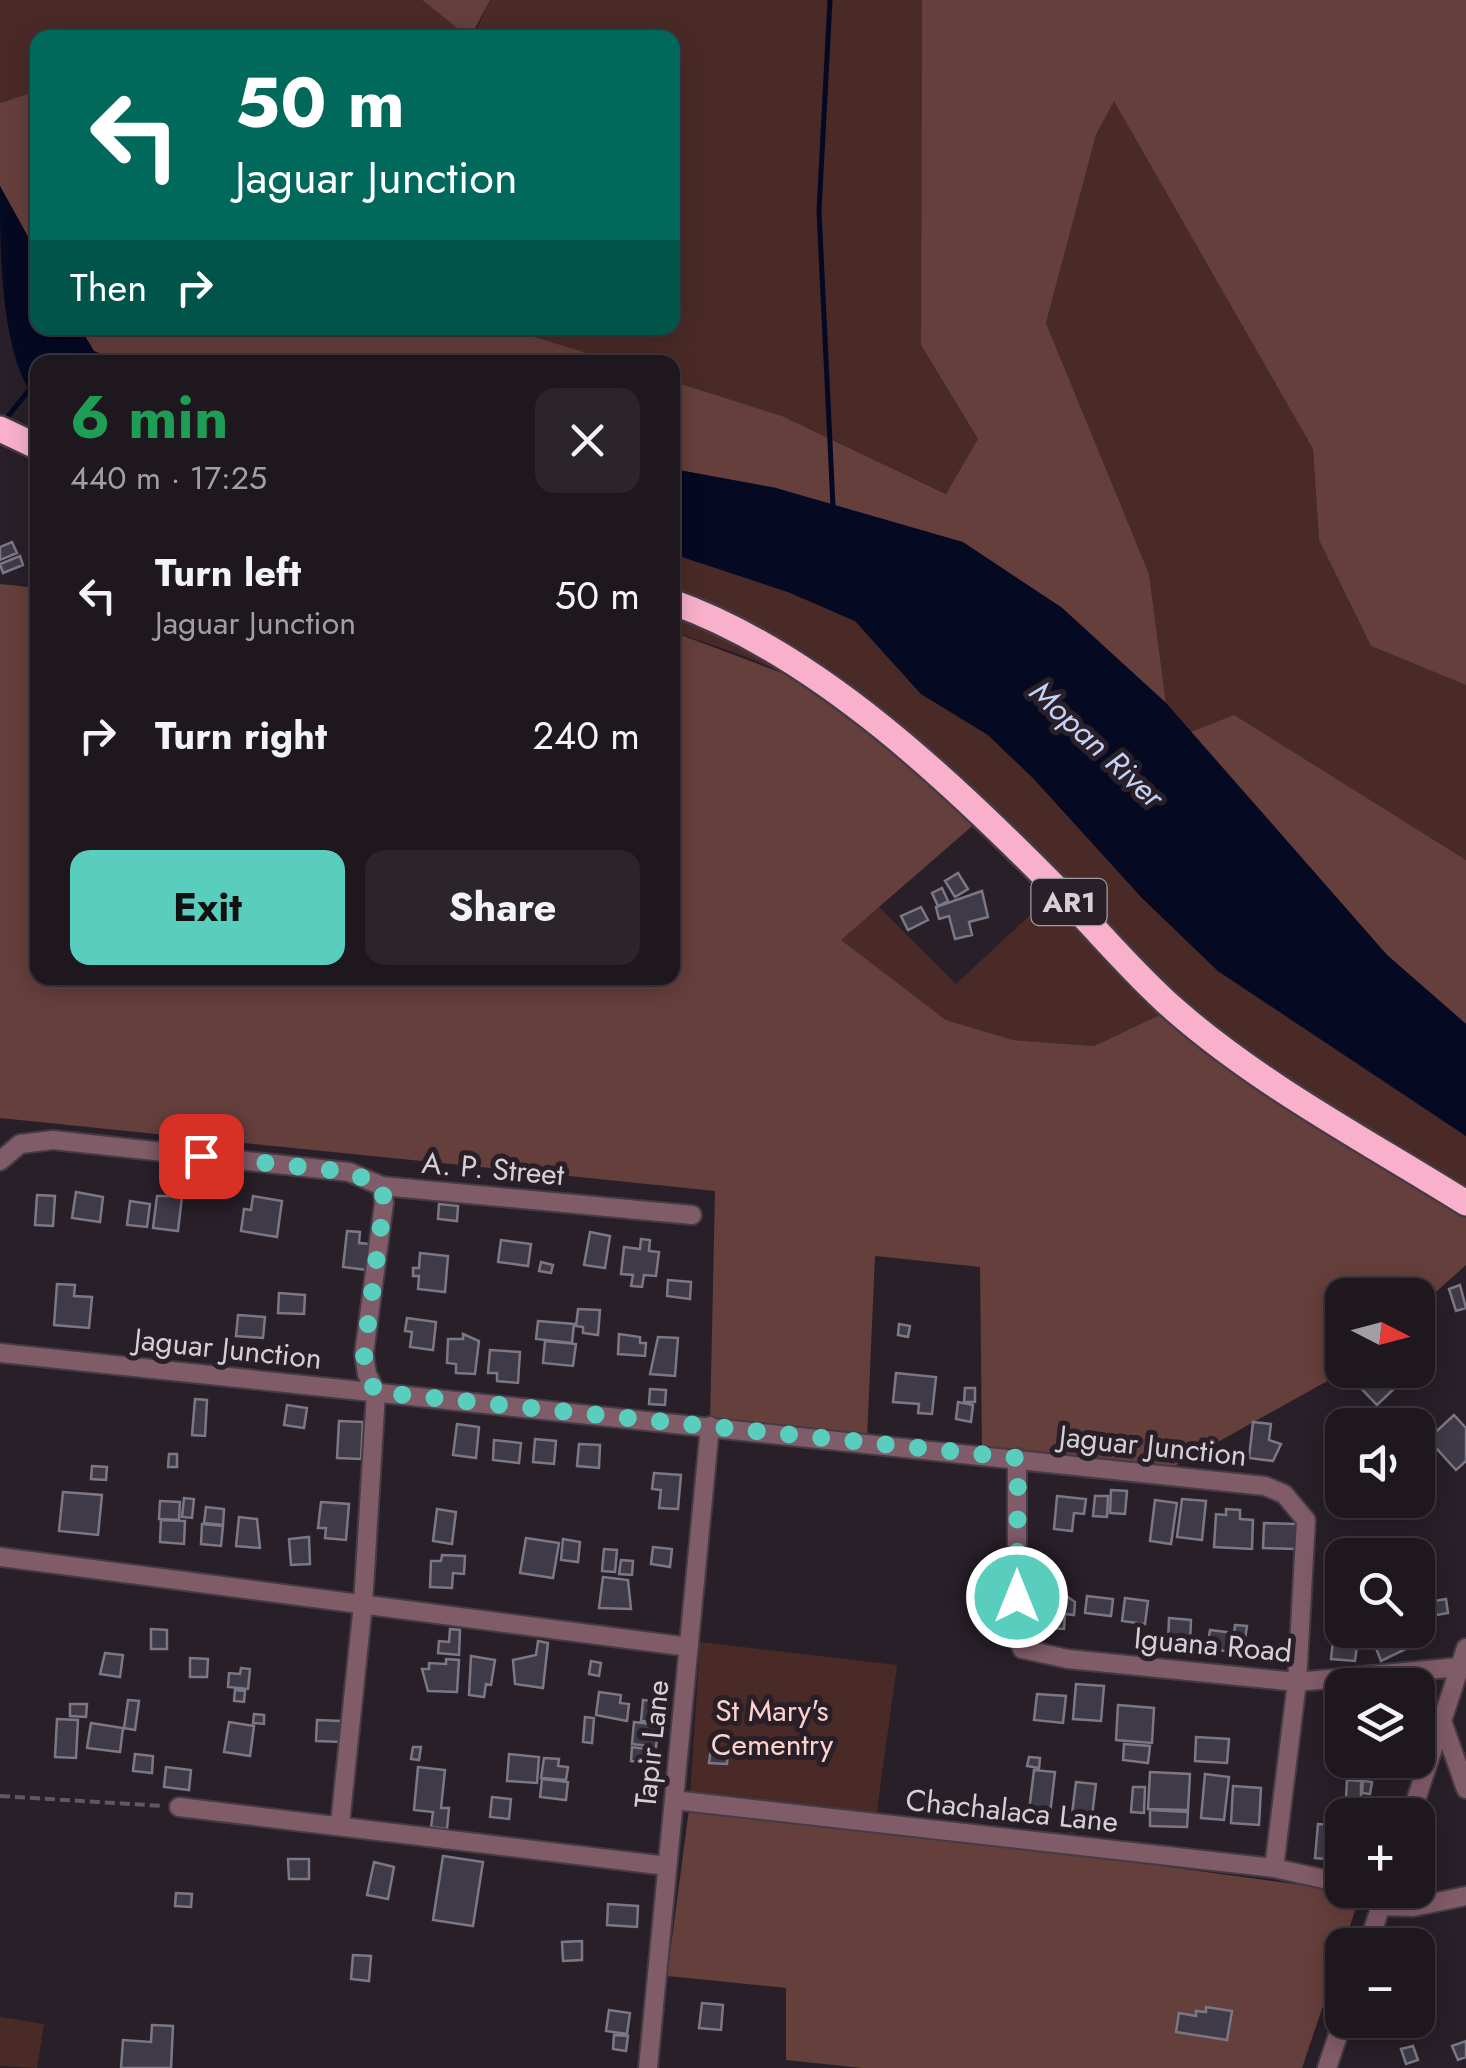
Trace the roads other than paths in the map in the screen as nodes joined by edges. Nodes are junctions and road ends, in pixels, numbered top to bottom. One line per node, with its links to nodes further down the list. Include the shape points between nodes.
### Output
1 (3, 431): 2 (highway)
2 (30, 443)
3 (680, 606): 6 (highway, AR1, via 769,650 864,714 977,807 1179,1014)
4 (0, 1161): 5 (street, A. P. Street, via 20,1144 53,1140 349,1172)
5 (382, 1186): 7 (street, A. P. Street); 9 (street, via 364,1354)
6 (1466, 1203)
7 (692, 1215)
8 (0, 1353): 9 (street, Jaguar Junction)
9 (376, 1392): 10 (street, Jaguar Junction); 13 (street)
10 (710, 1426): 11 (street, Jaguar Junction); 14 (street, Tapir Lane)
11 (1018, 1458): 17 (street, Jaguar Junction, via 1244,1482 1284,1494 1306,1520); 17 (street, Iguana Road, via 1022,1649)
12 (0, 1557): 13 (street)
13 (363, 1604): 14 (street); 23 (street)
14 (689, 1646): 21 (street, Tapir Lane)
15 (1466, 1648): 16 (street)
16 (1459, 1667): 17 (street, Iguana Road); 18 (street)
17 (1297, 1682): 25 (street)
18 (1442, 1721): 19 (street); 20 (street)
19 (1466, 1789)
20 (1417, 1798)
21 (674, 1800): 24 (street, Tapir Lane); 25 (street, Chachalaca Lane)
22 (179, 1807): 23 (street)
23 (340, 1824): 24 (street)
24 (668, 1866): 30 (street, Tapir Lane)
25 (1274, 1868): 26 (street, Chachalaca Lane)
26 (1325, 1879)
27 (1466, 1896): 28 (street)
28 (1435, 1903)
29 (1337, 2038): 31 (street)
30 (648, 2068)
31 (1327, 2068)

